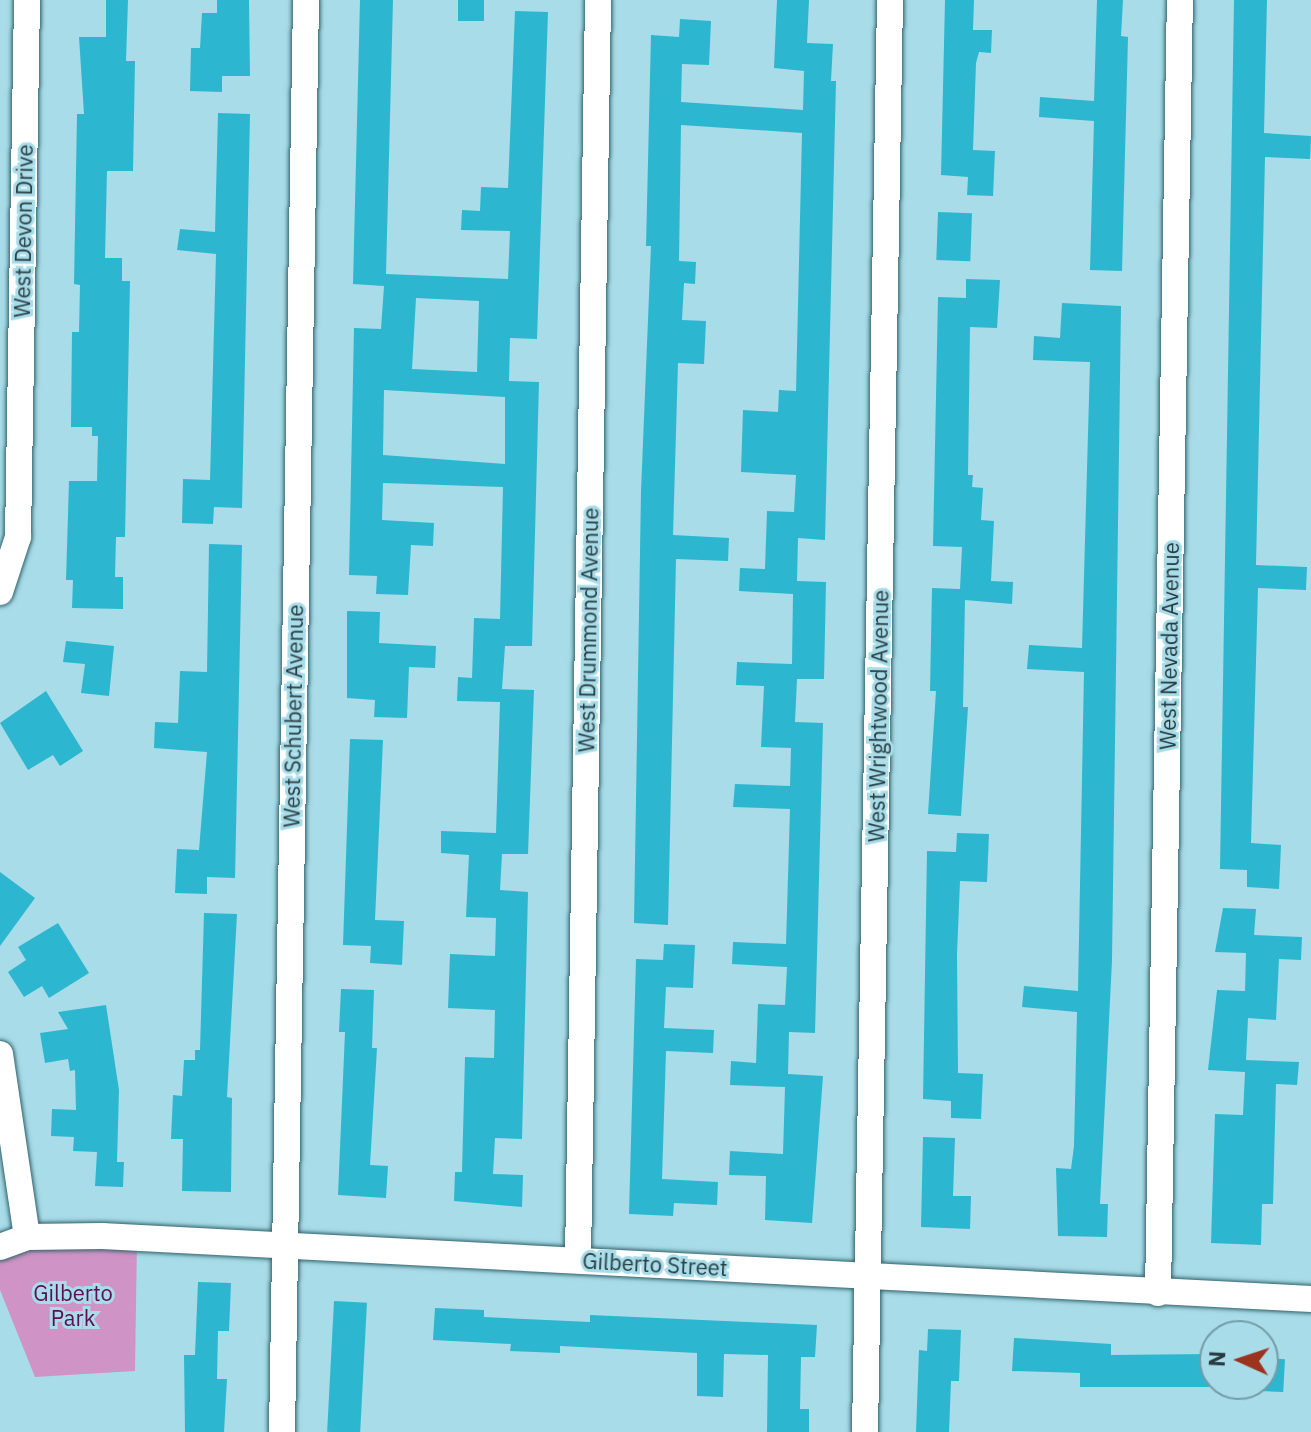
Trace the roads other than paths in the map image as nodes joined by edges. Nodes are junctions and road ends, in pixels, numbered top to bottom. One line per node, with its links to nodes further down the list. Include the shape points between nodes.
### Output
1 (27, 0): 6 (street, West Devon Drive)
2 (306, 0): 10 (street, West Schubert Avenue)
3 (598, 0): 12 (street, West Drummond Avenue)
4 (890, 0): 13 (street, West Wrightwood Avenue)
5 (1180, 0): 14 (street, West Nevada Avenue)
6 (10, 394): 7 (street, West Devon Drive, via 19,463 18,537)
7 (0, 592)
8 (0, 1054): 9 (street)
9 (27, 1237): 10 (street, Gilberto Street); 11 (street, Gilberto Street)
10 (283, 1244): 12 (street, Gilberto Street); 16 (street, West Schubert Avenue)
11 (0, 1247)
12 (578, 1260): 13 (street, Gilberto Street)
13 (869, 1275): 14 (street, Gilberto Street); 17 (street, West Wrightwood Avenue)
14 (1158, 1293): 15 (street, Gilberto Street)
15 (1311, 1299)
16 (282, 1432)
17 (865, 1432)

